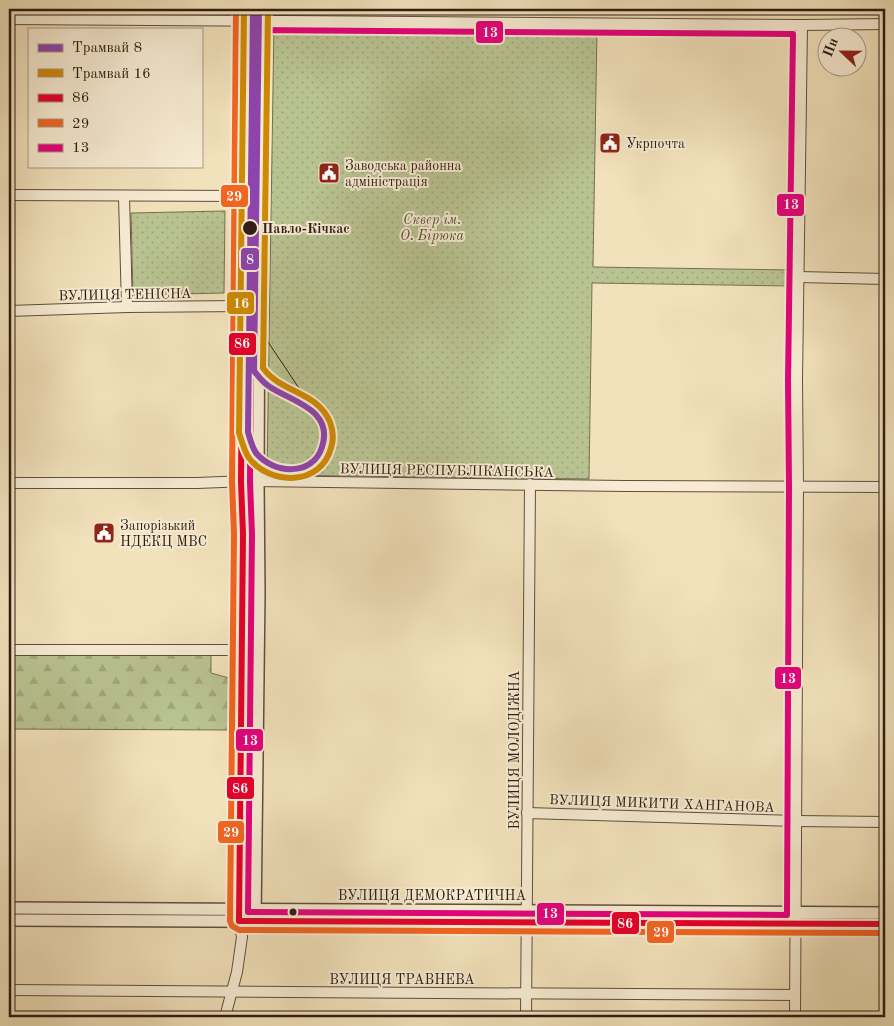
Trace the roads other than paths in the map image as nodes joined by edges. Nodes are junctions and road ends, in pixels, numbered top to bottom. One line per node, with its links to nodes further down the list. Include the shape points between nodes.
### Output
1 (244, 15): 2 (street); 3 (street); 7 (street)
2 (260, 15): 5 (street); 14 (street)
3 (9, 19)
4 (885, 24): 5 (street)
5 (802, 25): 9 (street)
6 (9, 195): 8 (street)
7 (243, 196): 8 (street); 11 (street)
8 (124, 197): 12 (street)
9 (799, 277): 10 (street); 18 (street)
10 (885, 278)
11 (243, 306): 12 (street, ВУЛИЦЯ ТЕНІСНА); 16 (street)
12 (127, 307): 13 (street, ВУЛИЦЯ ТЕНІСНА)
13 (9, 311)
14 (258, 481): 16 (street, ВУЛИЦЯ РЕСПУБЛІКАНСЬКА); 17 (street, ВУЛИЦЯ РЕСПУБЛІКАНСЬКА); 28 (street)
15 (9, 482): 16 (street, ВУЛИЦЯ РЕСПУБЛІКАНСЬКА)
16 (241, 482): 21 (street)
17 (530, 484): 18 (street, ВУЛИЦЯ РЕСПУБЛІКАНСЬКА); 22 (street, ВУЛИЦЯ МОЛОДІЖНА)
18 (798, 487): 19 (street, ВУЛИЦЯ РЕСПУБЛІКАНСЬКА); 23 (street)
19 (885, 487)
20 (9, 650): 21 (street)
21 (242, 650): 27 (street)
22 (527, 813): 23 (street, ВУЛИЦЯ МИКИТИ ХАНГАНОВА); 29 (street, ВУЛИЦЯ МОЛОДІЖНА)
23 (796, 821): 24 (street, ВУЛИЦЯ МИКИТИ ХАНГАНОВА); 30 (street)
24 (885, 822)
25 (9, 908): 27 (street, ВУЛИЦЯ ДЕМОКРАТИЧНА)
26 (885, 913): 30 (street, ВУЛИЦЯ ДЕМОКРАТИЧНА)
27 (239, 915): 28 (street, ВУЛИЦЯ ДЕМОКРАТИЧНА); 31 (street, ВУЛИЦЯ ДЕМОКРАТИЧНА); 33 (street)
28 (255, 915): 29 (street, ВУЛИЦЯ ДЕМОКРАТИЧНА); 33 (street)
29 (526, 916): 30 (street, ВУЛИЦЯ ДЕМОКРАТИЧНА); 35 (street, ВУЛИЦЯ МОЛОДІЖНА)
30 (795, 917): 32 (street, ВУЛИЦЯ ДЕМОКРАТИЧНА); 37 (street)
31 (9, 920)
32 (885, 924)
33 (242, 937): 36 (street)
34 (9, 990): 36 (street, ВУЛИЦЯ ТРАВНЕВА)
35 (527, 992): 36 (street, ВУЛИЦЯ ТРАВНЕВА); 37 (street, ВУЛИЦЯ ТРАВНЕВА); 39 (street, ВУЛИЦЯ МОЛОДІЖНА)
36 (232, 994): 38 (street)
37 (794, 994): 40 (street)
38 (225, 1017)
39 (526, 1017)
40 (795, 1017)

